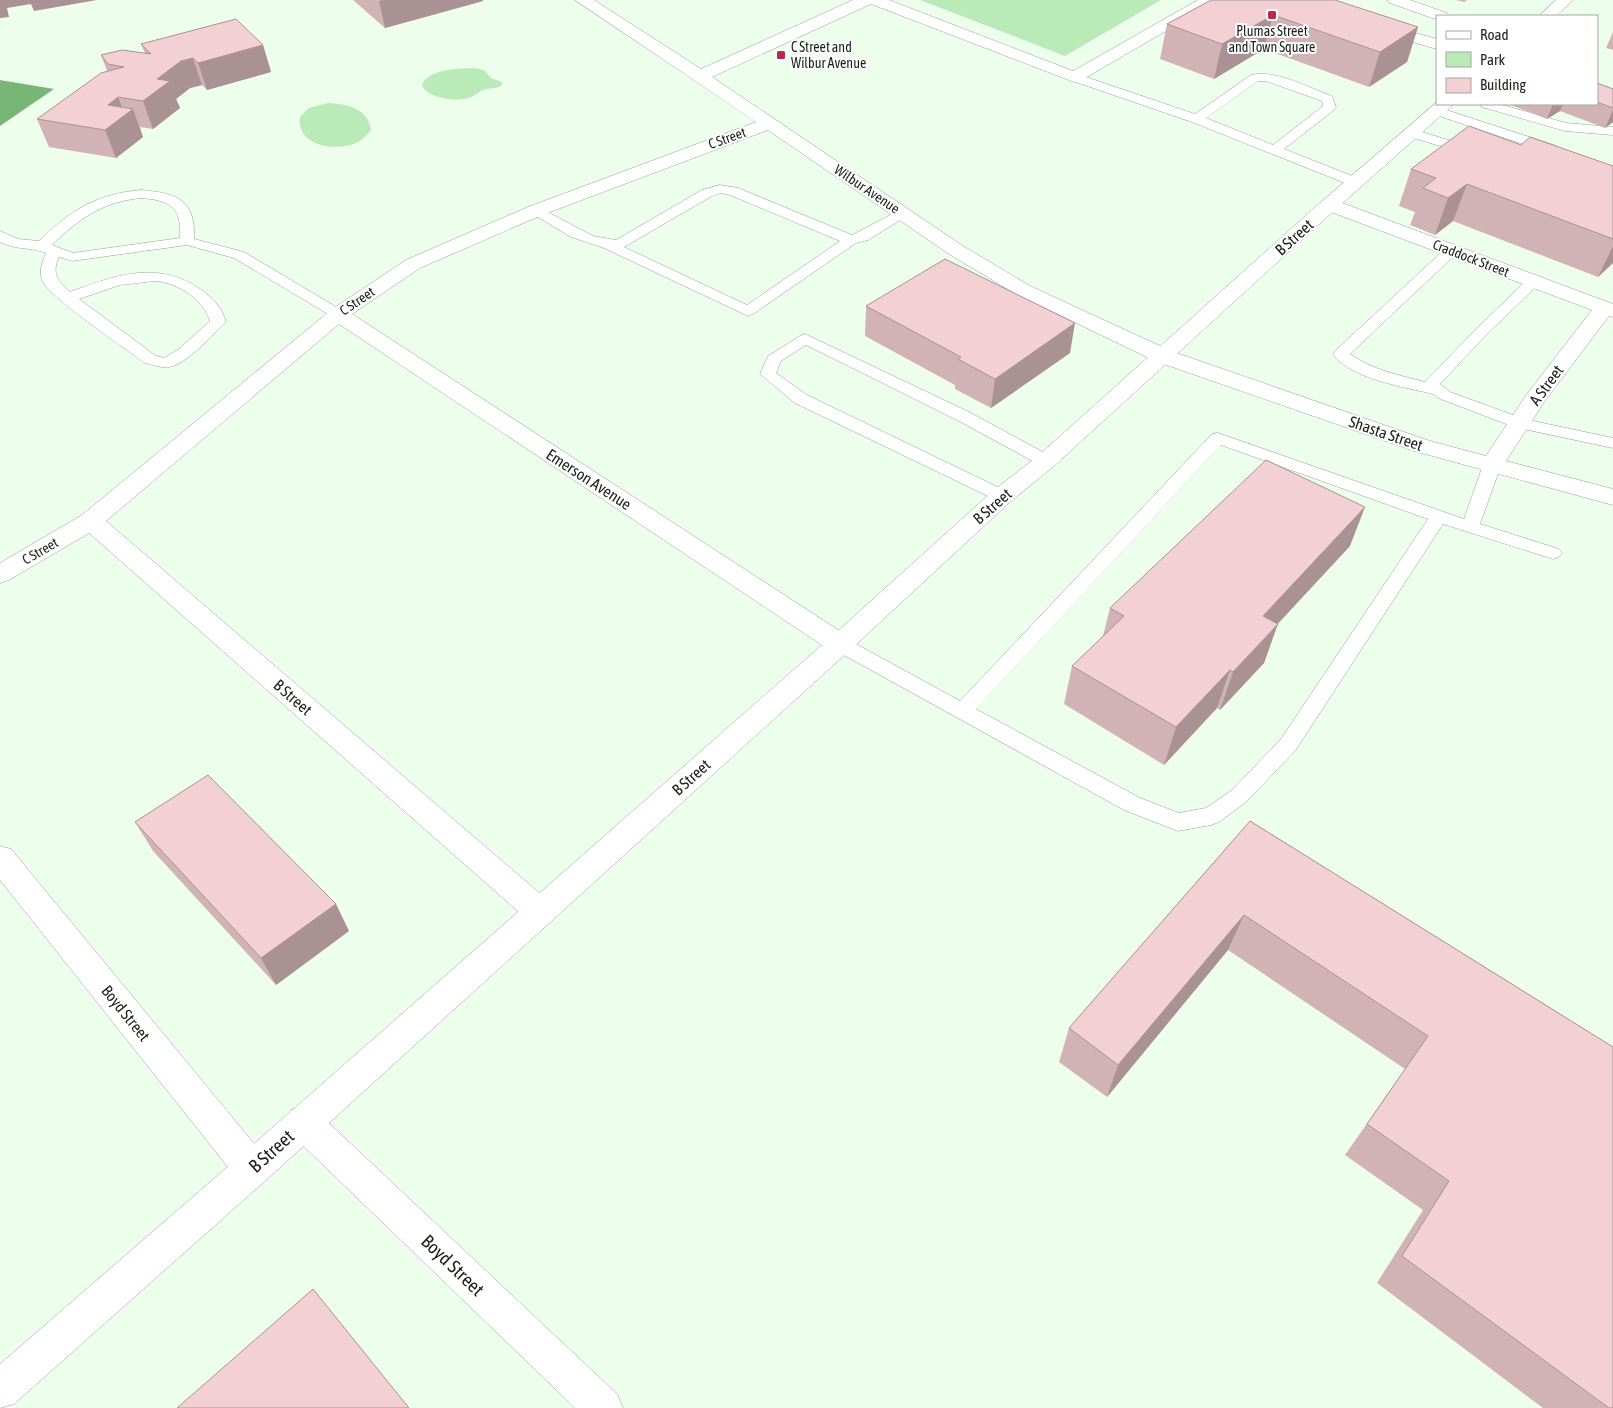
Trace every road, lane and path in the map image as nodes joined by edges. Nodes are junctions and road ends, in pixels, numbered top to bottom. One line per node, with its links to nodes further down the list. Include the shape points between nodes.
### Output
1 (583, 0): 11 (street, Wilbur Avenue)
2 (866, 0): 11 (street)
3 (875, 0): 12 (street)
4 (1210, 0): 12 (street)
5 (1395, 0): 7 (street)
6 (1565, 0): 8 (street)
7 (1438, 15)
8 (1547, 15)
9 (1365, 25): 10 (street)
10 (1436, 44)
11 (700, 76): 16 (street, Wilbur Avenue)
12 (1074, 77): 15 (lane)
13 (1489, 105): 17 (lane, via 1565,127)
14 (1441, 107): 18 (street, B Street); 20 (lane)
15 (1197, 119): 19 (lane); 19 (lane, via 1255,78 1267,77 1328,99 1330,107)
16 (770, 123): 24 (street, C Street); 25 (street, Wilbur Avenue)
17 (1613, 131)
18 (1412, 133): 21 (lane); 22 (street, B Street)
19 (1275, 150): 22 (lane)
20 (1566, 154)
21 (1485, 156)
22 (1355, 182): 23 (street, B Street)
23 (1330, 205): 31 (street, Craddock Street); 36 (street, B Street)
24 (535, 211): 29 (lane, via 559,225); 35 (street, C Street, via 412,264)
25 (903, 214): 27 (lane, via 863,237); 36 (street, Wilbur Avenue, via 1023,290)
26 (0, 235): 30 (lane, via 10,243)
27 (851, 240): 29 (lane, via 733,190 720,189); 29 (lane, via 748,311)
28 (187, 241): 30 (lane, via 72,257); 30 (lane, via 190,228 182,206 174,200 151,195 113,198 93,206); 35 (lane, via 239,255)
29 (610, 246)
30 (48, 249): 33 (lane, via 50,281)
31 (1451, 250): 32 (street, Craddock Street); 37 (lane, via 1341,354 1357,366 1380,375)
32 (1533, 282): 34 (street, Craddock Street); 37 (lane, via 1432,385)
33 (68, 298): 33 (lane, via 151,360 159,362 167,363 186,352 218,322 214,305 170,278 138,278 106,284)
34 (1608, 309): 38 (street, A Street)
35 (338, 314): 45 (street, C Street); 49 (street, Emerson Avenue)
36 (1163, 356): 40 (street, B Street); 41 (street, Shasta Street, via 1422,446)
37 (1439, 391): 38 (lane)
38 (1520, 423): 39 (lane); 41 (street, A Street)
39 (1613, 443)
40 (1046, 461): 42 (street, B Street); 42 (lane, via 963,416 805,339 774,359 768,374 801,399)
41 (1492, 464): 43 (street, Shasta Street); 46 (lane)
42 (1002, 496): 49 (street, B Street)
43 (1613, 497)
44 (1438, 517): 46 (lane); 50 (lane, via 1218,438); 50 (lane, via 1288,745 1239,796 1210,816 1178,822 1132,804)
45 (91, 521): 48 (street, C Street); 52 (street, B Street)
46 (1470, 527): 47 (lane)
47 (1553, 553)
48 (0, 574)
49 (840, 644): 50 (lane); 52 (street, B Street)
50 (962, 711)
51 (0, 858): 54 (street, Boyd Street)
52 (540, 912): 53 (street, B Street)
53 (303, 1122): 54 (street, B Street); 56 (street, Boyd Street)
54 (252, 1168): 55 (street, B Street)
55 (0, 1390)
56 (603, 1408)

